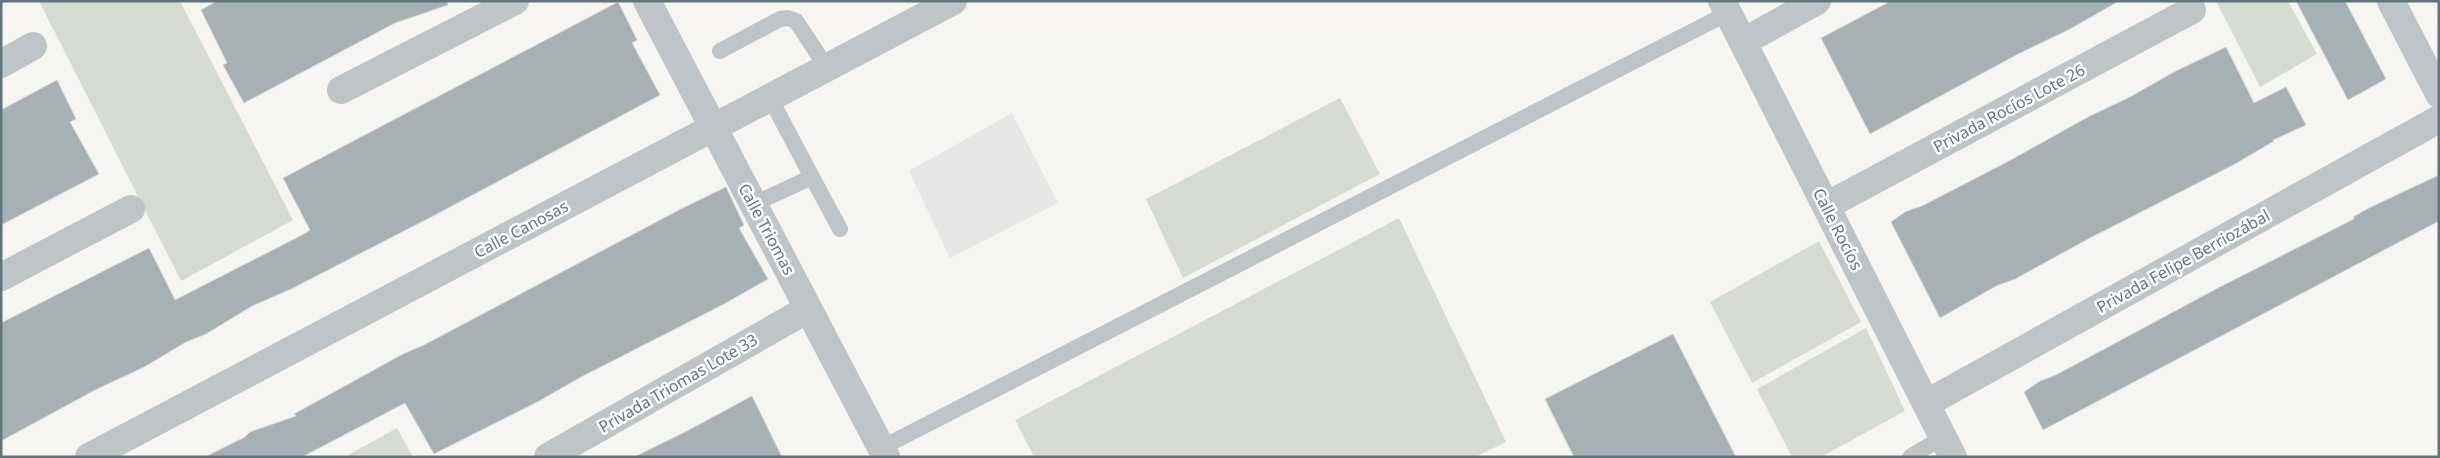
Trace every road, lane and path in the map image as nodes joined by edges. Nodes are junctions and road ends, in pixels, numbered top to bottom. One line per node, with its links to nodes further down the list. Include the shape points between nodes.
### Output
1 (515, 1): 13 (street)
2 (647, 1): 17 (street, Calle Triomas)
3 (954, 1): 12 (street, Calle Canosas)
4 (1818, 1): 8 (street)
5 (2390, 1): 14 (street)
6 (1725, 7): 8 (street, Calle Rocíos); 27 (lane)
7 (2192, 10): 20 (street, Privada Rocíos Lote 26)
8 (1743, 42): 20 (street, Calle Rocíos)
9 (33, 46): 11 (street)
10 (720, 50): 12 (lane, via 780,19 788,18 796,21)
11 (1, 64)
12 (827, 68): 15 (street, Calle Canosas)
13 (341, 90)
14 (2439, 94)
15 (770, 98): 17 (street, Calle Canosas); 18 (lane)
16 (2439, 119): 25 (street, Privada Felipe Berriozábal)
17 (713, 127): 19 (street, Calle Triomas); 28 (street, Calle Canosas)
18 (812, 177): 19 (lane); 22 (lane)
19 (754, 204): 24 (street, Calle Triomas)
20 (1826, 206): 25 (street, Calle Rocíos)
21 (131, 209): 23 (street)
22 (840, 229)
23 (1, 277)
24 (808, 309): 27 (street, Calle Triomas); 29 (street, Privada Triomas Lote 33)
25 (1927, 403): 26 (street, Calle Rocíos)
26 (1948, 447): 30 (lane)
27 (884, 452)
28 (89, 457)
29 (548, 457)
30 (1910, 457)

